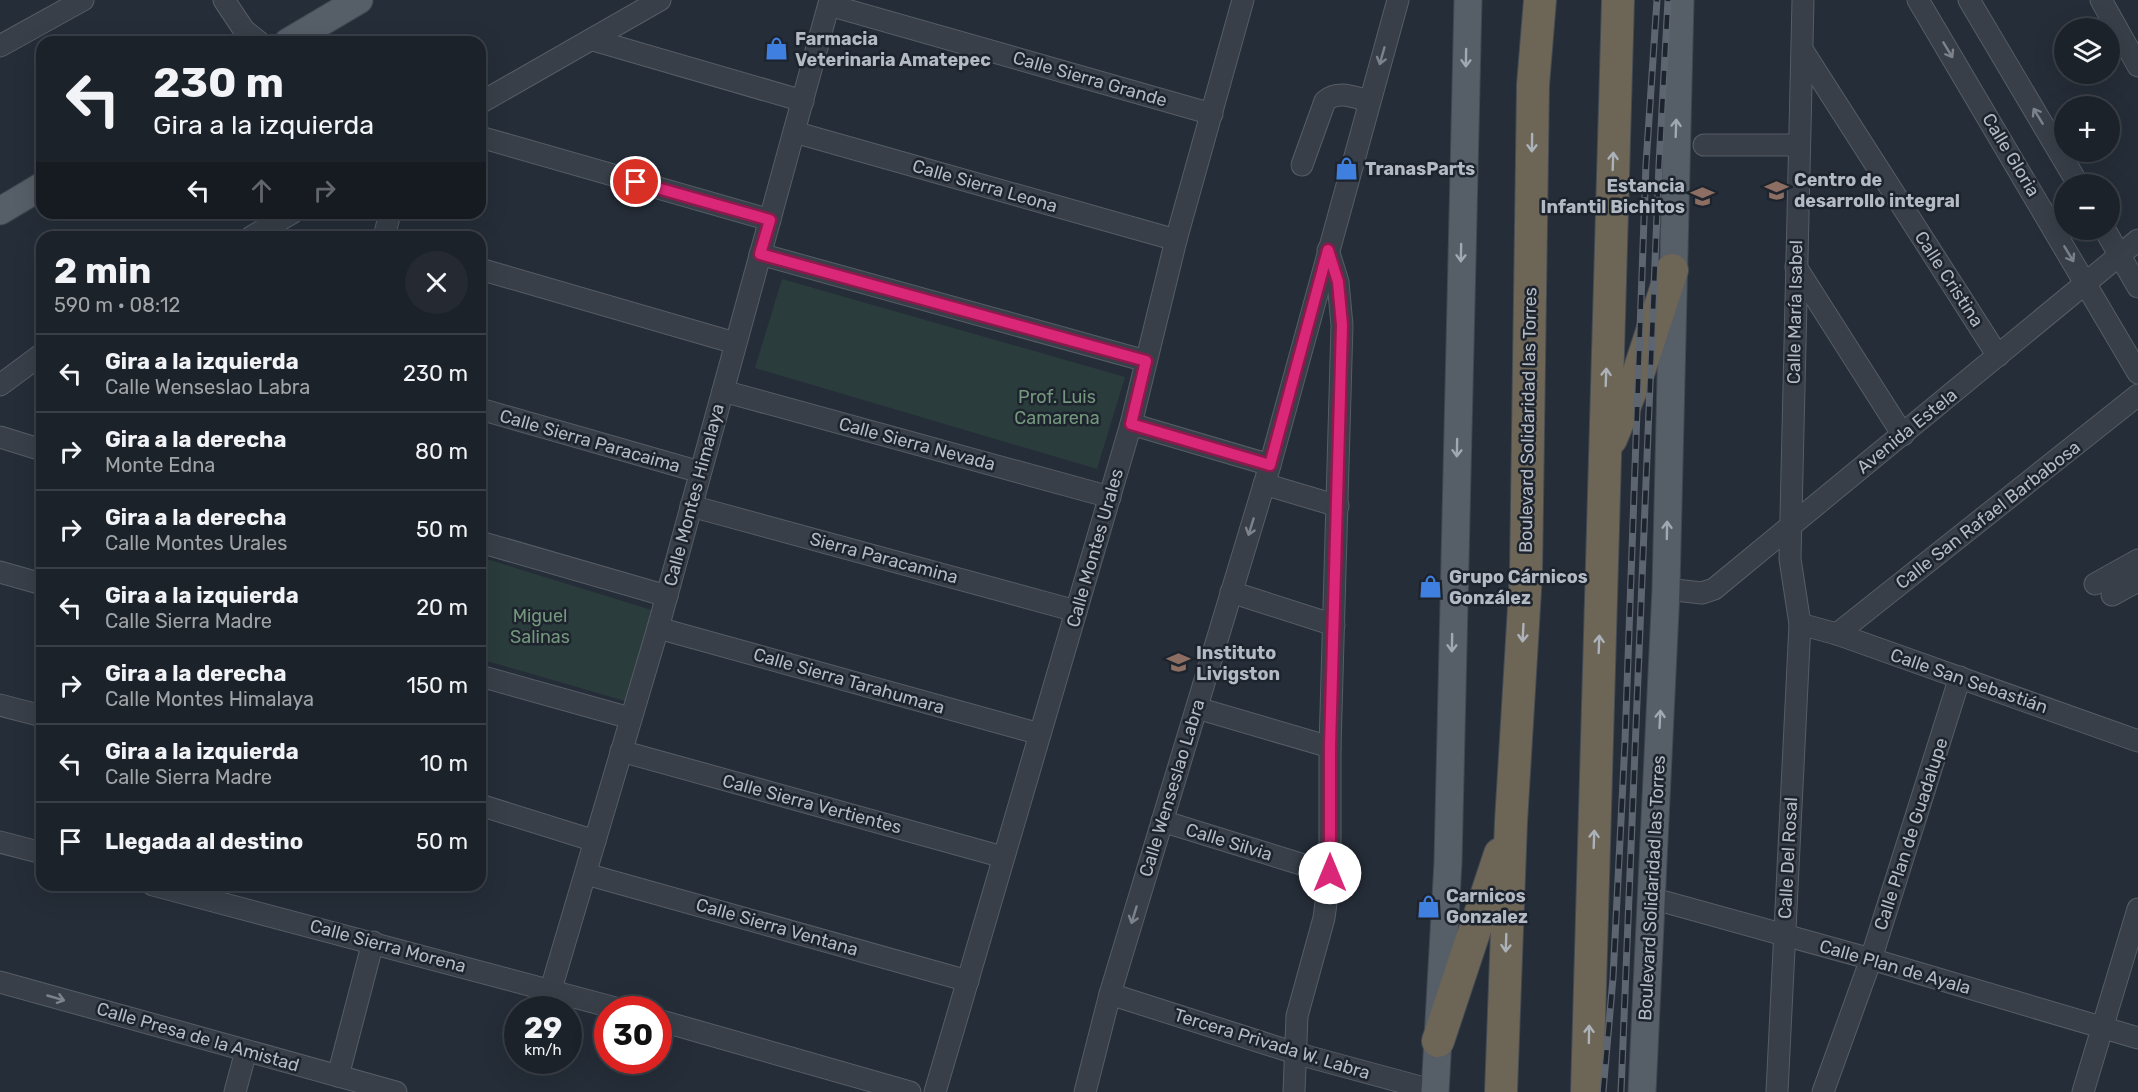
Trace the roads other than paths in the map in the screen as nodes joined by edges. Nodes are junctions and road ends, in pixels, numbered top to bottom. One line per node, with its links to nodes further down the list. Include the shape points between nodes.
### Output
1 (83, 0): 20 (street)
2 (224, 0): 17 (street)
3 (359, 0): 18 (main road)
4 (660, 0): 19 (street)
5 (1243, 0): 27 (street, Calle Montes Urales)
6 (1398, 0): 26 (street, Calle Wenseslao Labra, one-way to 26)
7 (1468, 0): 116 (main road, one-way to 116, via 1448,862)
8 (1528, 0): 23 (highway)
9 (1540, 0): 23 (highway, Boulevard Solidaridad las Torres)
10 (1618, 0): 63 (highway, one-way to 10)
11 (1680, 0): 46 (main road, Boulevard Solidaridad las Torres, one-way to 11)
12 (1803, 0): 21 (street, Calle María Isabel)
13 (1918, 0): 48 (street, Calle Gloria, one-way to 48)
14 (1969, 0): 33 (street, one-way to 14)
15 (2101, 0): 22 (street)
16 (829, 2): 25 (street, Calle Montes Himalaya); 27 (street, Calle Sierra Grande)
17 (248, 36)
18 (298, 36)
19 (593, 40): 24 (street); 25 (street)
20 (0, 46)
21 (1803, 51): 31 (street, Calle María Isabel); 51 (street, Calle Cristina)
22 (2138, 66)
23 (1533, 85): 95 (highway, Boulevard Solidaridad las Torres, one-way to 95, via 1526,574)
24 (486, 100)
25 (802, 101): 28 (street, Calle Montes Himalaya)
26 (1370, 101): 32 (street, via 1345,94 1333,95 1325,101); 42 (street, Calle Wenseslao Labra)
27 (1212, 114): 39 (street, Calle Montes Urales)
28 (794, 132): 37 (street, Calle Montes Himalaya); 39 (street, Calle Sierra Leona)
29 (486, 139): 37 (street)
30 (1704, 145): 31 (street)
31 (1799, 145): 45 (street, Calle María Isabel)
32 (1302, 165)
33 (2072, 174)
34 (36, 190): 35 (main road)
35 (0, 211)
36 (282, 219): 38 (street)
37 (770, 220): 43 (street, Calle Montes Himalaya)
38 (261, 231)
39 (1176, 240): 53 (street, Calle Montes Urales)
40 (2111, 240): 44 (street)
41 (2138, 240): 44 (street, Avenida Estela)
42 (1328, 250): 65 (street, Calle Wenseslao Labra); 68 (street, via 1338,282 1342,325)
43 (760, 254): 50 (street, Calle Montes Himalaya); 53 (street)
44 (2120, 255): 48 (street, Avenida Estela); 49 (street)
45 (1796, 267): 60 (street); 69 (street, Calle María Isabel)
46 (1672, 270): 63 (highway, via 1640,371); 75 (main road, Boulevard Solidaridad las Torres, one-way to 46)
47 (486, 271): 50 (street)
48 (2087, 283): 51 (street, Avenida Estela); 54 (street, Calle Gloria)
49 (2138, 287)
50 (735, 343): 56 (street, Calle Montes Himalaya)
51 (1998, 356): 60 (street, Avenida Estela)
52 (36, 358): 55 (street)
53 (1146, 361): 59 (street, Calle Montes Urales)
54 (2138, 373)
55 (0, 385)
56 (723, 391): 64 (street, Calle Montes Himalaya); 66 (street, Calle Sierra Nevada)
57 (2138, 395): 82 (street, Calle San Rafael Barbabosa)
58 (486, 411): 64 (street, Calle Sierra Paracaima)
59 (1131, 424): 65 (street); 66 (street, Calle Montes Urales)
60 (1903, 435): 69 (street, Avenida Estela)
61 (0, 437): 62 (street)
62 (36, 448)
63 (1604, 456): 128 (highway, one-way to 63)
64 (700, 472): 67 (street, Calle Montes Himalaya)
65 (1267, 475): 68 (street); 76 (street, Calle Wenseslao Labra, one-way to 76)
66 (1110, 496): 78 (street, Calle Montes Urales)
67 (691, 506): 77 (street, Calle Montes Himalaya); 78 (street, Sierra Paracamina)
68 (1338, 506): 80 (street)
69 (1790, 526): 75 (street, Avenida Estela, via 1714,589 1702,593); 79 (street, Calle María Isabel, via 1790,559)
70 (486, 544): 77 (street)
71 (2138, 560): 73 (street, via 2104,590)
72 (0, 572): 74 (street)
73 (2138, 581)
74 (36, 582)
75 (1666, 589): 103 (main road, Boulevard Solidaridad las Torres, one-way to 75)
76 (1231, 592): 80 (street); 86 (street, Calle Wenseslao Labra)
77 (666, 596): 81 (street, Calle Montes Himalaya)
78 (1076, 611): 89 (street, Calle Montes Urales)
79 (1800, 624): 82 (street, Calle San Sebastián); 105 (street, Calle Del Rosal)
80 (1334, 625): 91 (street)
81 (658, 627): 88 (street, Calle Montes Himalaya); 89 (street, Calle Sierra Tarahumara)
82 (1837, 634): 83 (street, Calle San Sebastián)
83 (1960, 677): 90 (street, Calle San Sebastián); 107 (street, Calle Plan de Guadalupe)
84 (486, 678): 88 (street)
85 (0, 705): 87 (street)
86 (1197, 708): 91 (street); 94 (street, Calle Wenseslao Labra)
87 (36, 714)
88 (630, 718): 92 (street, Calle Montes Himalaya)
89 (1040, 734): 99 (street, Calle Montes Urales)
90 (2138, 741)
91 (1330, 747): 100 (street)
92 (621, 751): 96 (street, Calle Montes Himalaya); 99 (street, Calle Sierra Vertientes)
93 (486, 807): 96 (street)
94 (1162, 821): 100 (street, Calle Silvia); 111 (street, Calle Wenseslao Labra, one-way to 111)
95 (1511, 822): 116 (highway); 127 (highway, Boulevard Solidaridad las Torres, one-way to 127)
96 (595, 841): 101 (street, Calle Montes Himalaya)
97 (0, 842): 98 (street)
98 (36, 851)
99 (1003, 857): 108 (street, Calle Montes Urales)
100 (1330, 873): 118 (street, via 1324,918 1297,1016)
101 (586, 874): 108 (street, Calle Sierra Ventana); 110 (street, Calle Montes Himalaya)
102 (195, 891): 106 (street, Calle Sierra Morena)
103 (1651, 898): 105 (street, Calle Plan de Ayala); 129 (main road, Boulevard Solidaridad las Torres)
104 (2138, 909): 114 (street)
105 (1784, 936): 107 (street, Calle Plan de Ayala); 130 (street, Calle Del Rosal)
106 (373, 942): 110 (street, Calle Sierra Morena); 119 (street)
107 (1871, 959): 114 (street, Calle Plan de Ayala); 131 (street, Calle Plan de Guadalupe)
108 (968, 981): 124 (street, Calle Montes Urales)
109 (1, 985): 117 (street, Calle Presa de la Amistad, one-way to 117)
110 (551, 989): 112 (street, Calle Sierra Morena)
111 (1110, 994): 118 (street, Tercera Privada W. Labra); 125 (street, Calle Wenseslao Labra)
112 (594, 1002)
113 (672, 1024): 123 (street)
114 (2102, 1028): 115 (street, Calle Plan de Ayala); 132 (street)
115 (2138, 1038)
116 (1438, 1041): 120 (main road)
117 (246, 1051): 119 (street, Calle Presa de la Amistad); 121 (street)
118 (1295, 1053): 120 (street, Tercera Privada W. Labra); 126 (street)
119 (338, 1076): 122 (street, Calle Presa de la Amistad)
120 (1435, 1091)
121 (235, 1092)
122 (396, 1092)
123 (910, 1092)
124 (935, 1092)
125 (1085, 1092)
126 (1294, 1092)
127 (1501, 1092)
128 (1587, 1092)
129 (1642, 1092)
130 (1777, 1092)
131 (1823, 1092)
132 (2083, 1092)

